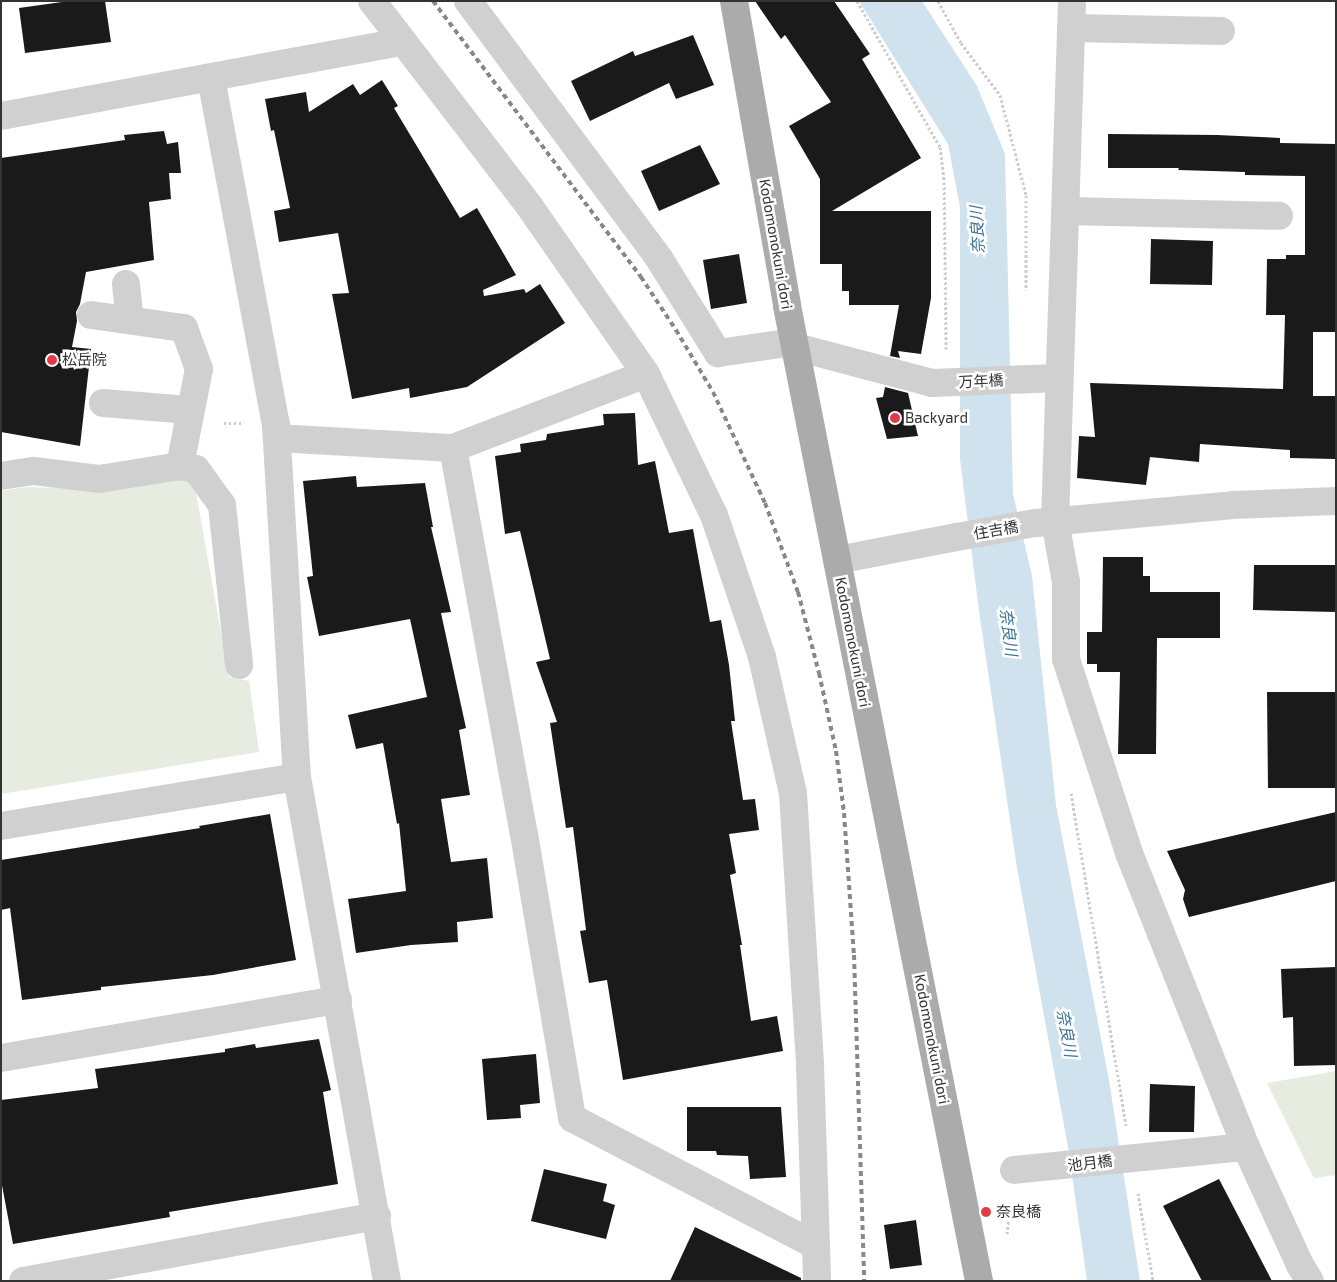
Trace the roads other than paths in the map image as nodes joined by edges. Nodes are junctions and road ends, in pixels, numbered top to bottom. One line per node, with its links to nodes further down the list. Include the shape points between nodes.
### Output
1 (372, 1): 7 (street)
2 (468, 1): 15 (street, via 660,260 718,353)
3 (734, 1): 15 (main road, Kodomonokuni dori)
4 (1072, 1): 5 (street)
5 (1071, 28): 6 (street); 10 (street)
6 (1221, 32)
7 (402, 42): 8 (street); 16 (street, via 530,207)
8 (211, 78): 9 (street); 20 (street)
9 (1, 116)
10 (1066, 211): 11 (street); 17 (street)
11 (1278, 216)
12 (126, 284): 14 (street)
13 (91, 315): 14 (street)
14 (130, 320): 19 (street, via 184,328 199,369)
15 (795, 344): 17 (street, 万年橋, via 932,383); 26 (main road, Kodomonokuni dori)
16 (646, 374): 21 (street); 35 (street, via 714,515 762,657 793,793 810,1065)
17 (1059, 378): 25 (street)
18 (103, 403): 19 (street)
19 (189, 410): 22 (street)
20 (277, 438): 21 (street); 28 (street)
21 (452, 448): 35 (street, via 524,834 572,1118)
22 (180, 466): 23 (street, via 98,479 34,471); 27 (street, via 196,469 222,505)
23 (1, 476)
24 (1336, 502): 25 (street, 住吉橋, via 1233,505)
25 (1045, 522): 26 (street, 住吉橋, bridge); 32 (street, via 1066,582 1066,659 1130,853)
26 (837, 560): 39 (main road, Kodomonokuni dori)
27 (239, 665)
28 (297, 777): 29 (street); 30 (street)
29 (1, 826)
30 (338, 1000): 31 (street); 34 (street)
31 (1, 1058)
32 (1246, 1147): 33 (street, 池月橋); 40 (street)
33 (1014, 1170)
34 (377, 1216): 36 (street); 37 (street)
35 (816, 1245): 38 (street)
36 (23, 1281)
37 (387, 1281)
38 (817, 1281)
39 (980, 1281)
40 (1310, 1281)

